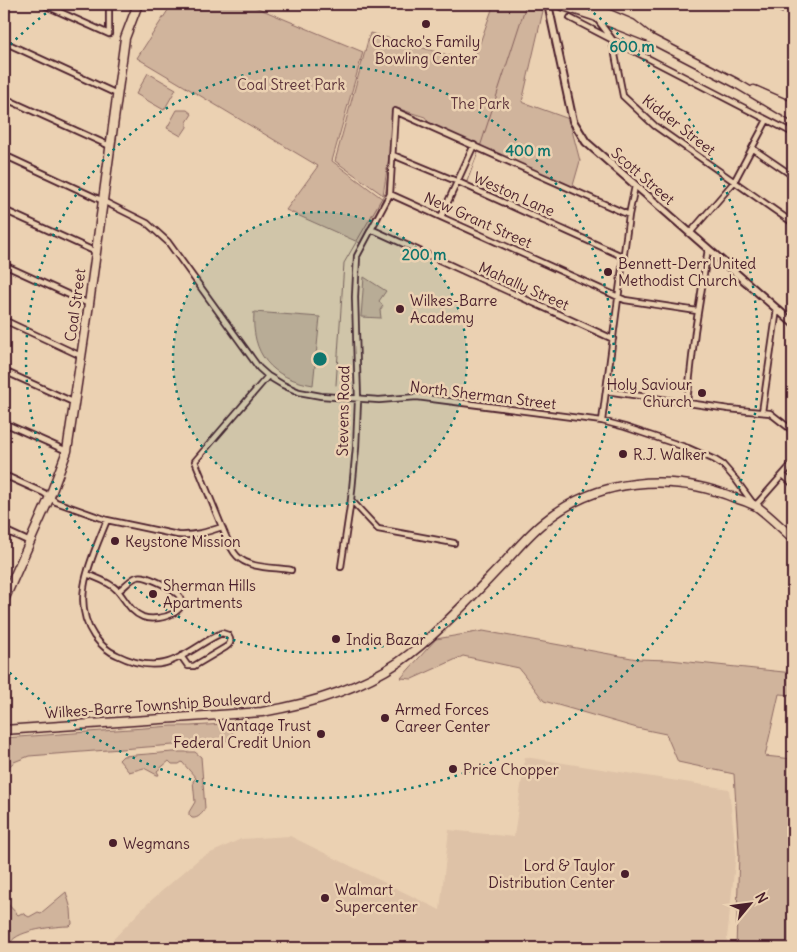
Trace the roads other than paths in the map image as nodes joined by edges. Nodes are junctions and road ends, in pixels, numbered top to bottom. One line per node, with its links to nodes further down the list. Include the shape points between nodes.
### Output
1 (42, 4): 2 (street, via 109,34)
2 (109, 4)
3 (138, 4): 13 (main road, Coal Street, via 124,38)
4 (548, 4): 27 (street, Scott Street, via 573,121 586,142)
5 (557, 4): 7 (main road)
6 (585, 4): 9 (main road, via 632,24)
7 (594, 16): 9 (main road); 10 (street, Kidder Street)
8 (570, 18): 10 (street)
9 (651, 38): 12 (main road)
10 (612, 39): 17 (street); 26 (street, Kidder Street, via 623,96 654,126)
11 (4, 42): 13 (street)
12 (736, 83): 15 (main road); 16 (main road)
13 (117, 94): 20 (main road, Coal Street)
14 (4, 98): 20 (street)
15 (793, 107)
16 (793, 117)
17 (767, 120): 18 (street); 21 (street)
18 (793, 133)
19 (474, 145): 23 (street, via 395,111); 25 (street); 31 (street)
20 (110, 146): 29 (main road, Coal Street)
21 (752, 148): 24 (street); 26 (street)
22 (4, 155): 29 (street, North Sherman Street)
23 (393, 155): 25 (street, Weston Lane); 28 (street)
24 (793, 176)
25 (456, 181): 32 (street); 38 (street, Weston Lane)
26 (734, 182): 33 (street, Kidder Street); 35 (street)
27 (635, 186): 31 (street); 35 (street, Scott Street)
28 (390, 194): 32 (street, New Grant Street); 34 (street)
29 (103, 200): 37 (main road, Coal Street); 49 (street, North Sherman Street, via 147,223 168,242)
30 (4, 210): 37 (street)
31 (629, 215): 38 (street)
32 (441, 217): 40 (street, New Grant Street)
33 (793, 223)
34 (370, 229): 46 (street, Mahally Street); 51 (street, Stevens Road, via 357,256)
35 (690, 233): 36 (street, Scott Street)
36 (708, 249): 42 (street, Scott Street); 43 (street)
37 (96, 252): 41 (main road, Coal Street)
38 (624, 257): 40 (street)
39 (4, 265): 41 (street)
40 (619, 297): 43 (street, New Grant Street); 46 (street)
41 (89, 304): 47 (main road, Coal Street)
42 (777, 309): 45 (street, Scott Street); 54 (street)
43 (697, 311): 53 (street)
44 (4, 320): 47 (street)
45 (792, 320)
46 (613, 339): 50 (street)
47 (81, 356): 52 (main road, Coal Street)
48 (4, 371): 52 (street)
49 (268, 376): 51 (street, North Sherman Street, via 299,392); 67 (street, via 195,461)
50 (606, 391): 53 (street); 55 (street)
51 (358, 400): 55 (street, North Sherman Street, via 417,397); 64 (street, Stevens Road)
52 (73, 402): 58 (main road, Coal Street)
53 (687, 402): 54 (street)
54 (762, 412): 57 (street, via 777,416)
55 (602, 421): 65 (street, North Sherman Street, via 706,455 723,466)
56 (4, 422): 58 (street)
57 (793, 431)
58 (67, 451): 63 (main road, Coal Street)
59 (793, 463): 61 (street)
60 (4, 475): 63 (street, via 44,493)
61 (783, 475): 62 (street); 65 (street)
62 (793, 484)
63 (50, 499): 66 (street); 70 (main road, Coal Street)
64 (351, 500): 71 (street, via 378,529); 72 (street, Stevens Road)
65 (755, 506): 69 (main road, Wilkes-Barre Township Boulevard); 78 (main road, Wilkes-Barre Township Boulevard, via 694,485 660,482 621,486 585,497 557,512 530,535 426,640 399,662 370,679 289,708)
66 (106, 520): 67 (street, via 190,536); 74 (street)
67 (222, 527): 73 (street, via 236,555 245,562)
68 (4, 530): 70 (street)
69 (793, 538)
70 (30, 542): 76 (main road, Coal Street)
71 (454, 543)
72 (341, 567)
73 (291, 570)
74 (87, 574): 75 (street); 77 (street, via 83,607 90,629 110,652 140,663 163,664)
75 (118, 591): 75 (street, via 136,577 142,577 175,592 181,600 180,609 166,618 155,620 130,608)
76 (4, 600)
77 (181, 656): 77 (street, via 222,633 230,640 226,647 194,666 188,666)
78 (5, 730)

